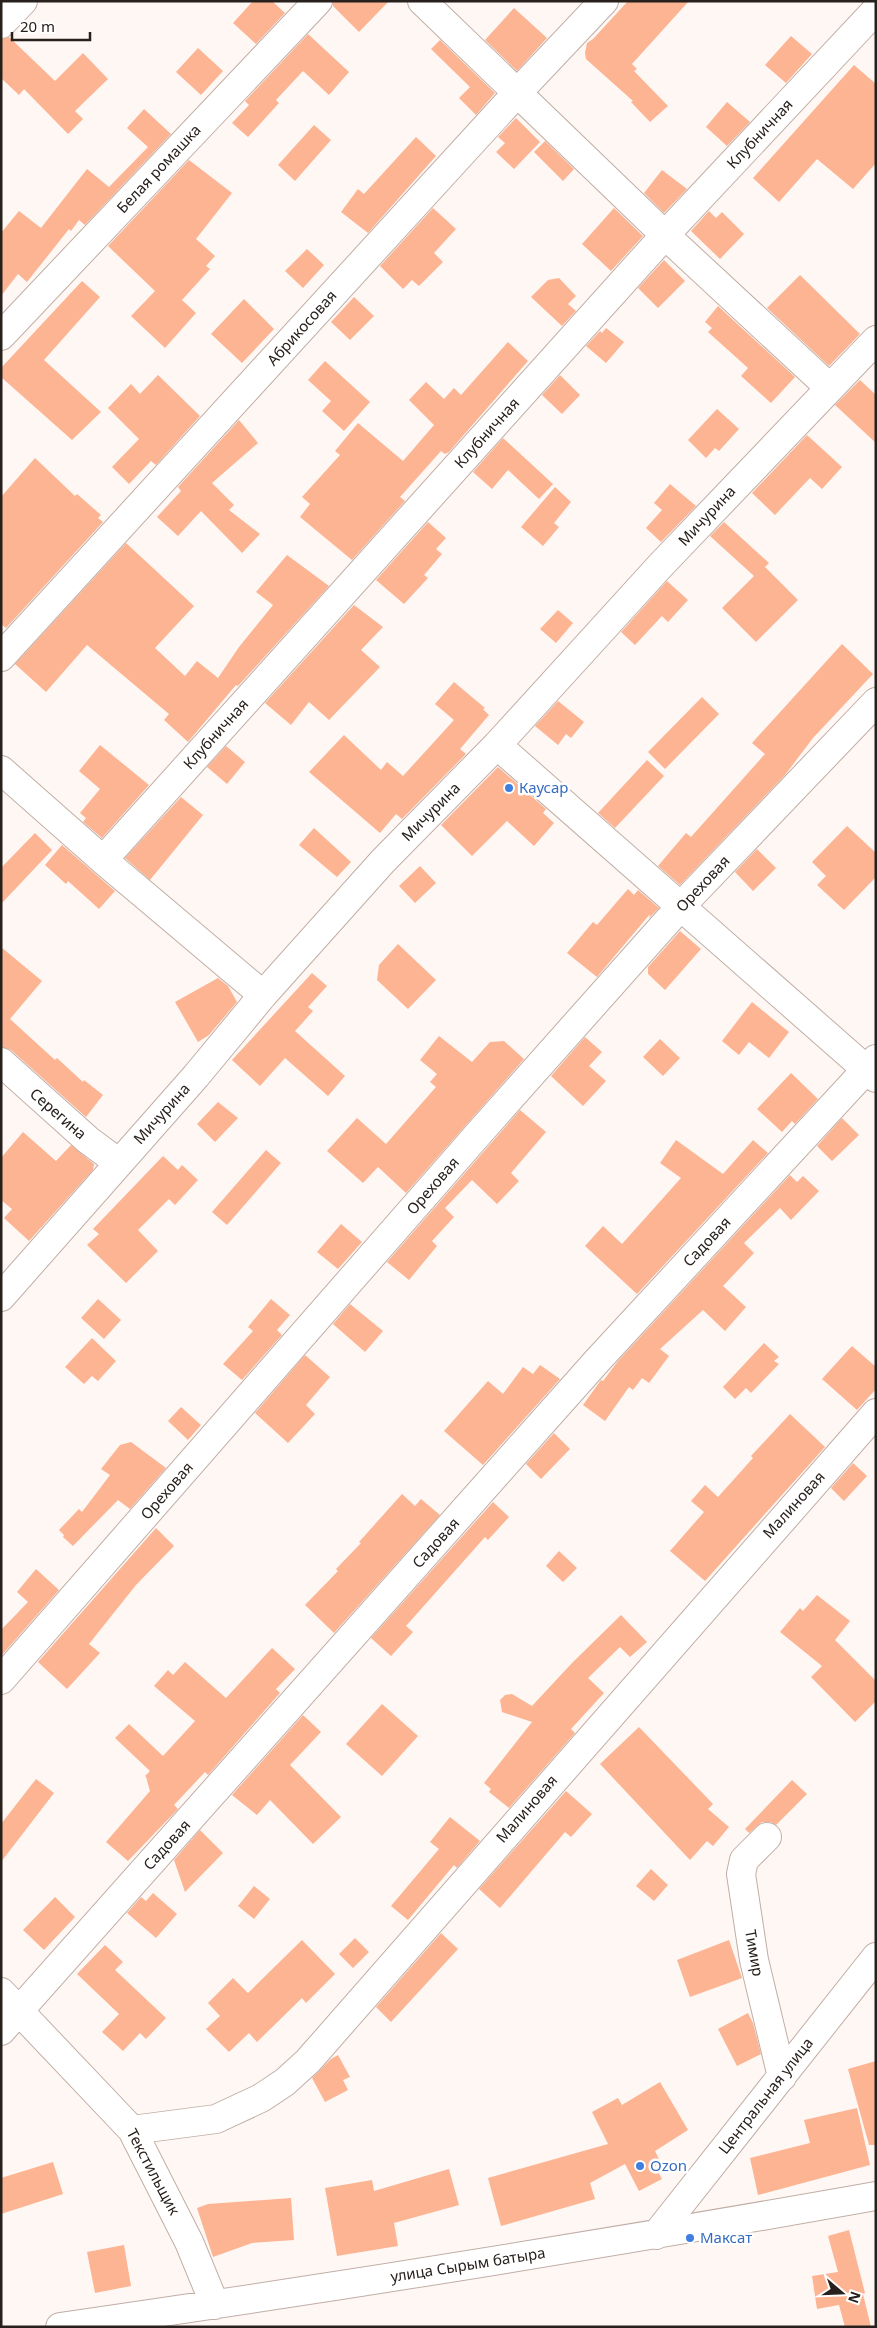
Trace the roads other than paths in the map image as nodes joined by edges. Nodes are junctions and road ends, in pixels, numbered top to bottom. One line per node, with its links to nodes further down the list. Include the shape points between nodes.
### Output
1 (23, 1): 6 (street)
2 (318, 1): 9 (street, Белая ромашка)
3 (422, 1): 7 (street)
4 (604, 1): 7 (street, Абрикосовая)
5 (876, 10): 8 (street, Клубничная)
6 (1, 24)
7 (517, 93): 8 (street); 12 (street, Абрикосовая)
8 (665, 235): 11 (street); 16 (street, Клубничная)
9 (1, 336)
10 (876, 340): 11 (street, Мичурина)
11 (830, 388): 14 (street, Мичурина, via 660,566)
12 (1, 657)
13 (876, 702): 17 (street, Ореховая)
14 (497, 745): 17 (street); 18 (street, Мичурина, via 383,861)
15 (1, 770): 16 (street)
16 (103, 860): 18 (street)
17 (681, 906): 20 (street); 24 (street, Ореховая)
18 (263, 995): 21 (street, Мичурина)
19 (1, 1062): 21 (street, Серегина)
20 (873, 1068): 28 (street, Садовая, via 590,1369)
21 (118, 1163): 22 (street, Мичурина)
22 (1, 1297)
23 (876, 1413): 31 (street, Малиновая, via 308,2061 261,2098 216,2119)
24 (1, 1680)
25 (767, 1837): 30 (street, Тимир, via 744,1860 740,1874 754,1960)
26 (876, 1957): 30 (street, Центральная улица)
27 (1, 1992): 28 (street, Текстильщик)
28 (20, 2012): 29 (street, Садовая); 31 (street, Текстильщик)
29 (1, 2031)
30 (782, 2077): 33 (street, Центральная улица)
31 (132, 2130): 34 (street, Текстильщик, via 190,2242)
32 (876, 2196): 33 (street, улица Сырым батыра)
33 (656, 2235): 34 (street, улица Сырым батыра)
34 (215, 2305): 35 (street, улица Сырым батыра)
35 (65, 2326)

